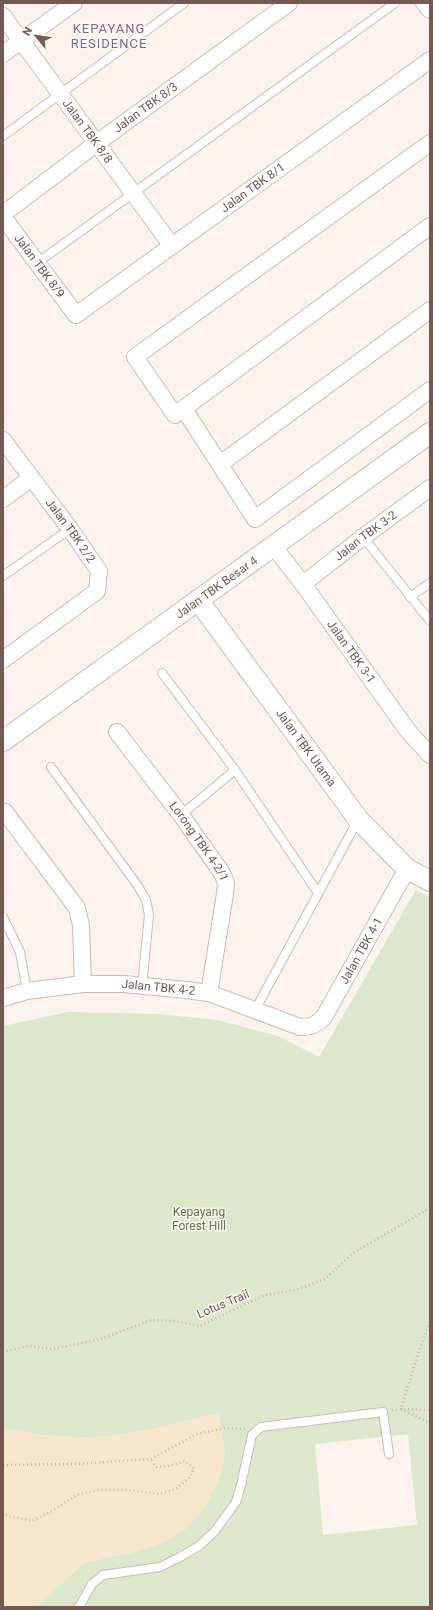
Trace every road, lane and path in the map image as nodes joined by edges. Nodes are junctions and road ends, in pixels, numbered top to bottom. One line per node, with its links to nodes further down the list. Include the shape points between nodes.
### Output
1 (184, 3): 11 (lane)
2 (289, 3): 14 (street, Jalan TBK 8/3)
3 (395, 3): 15 (lane)
4 (424, 3): 6 (street)
5 (71, 4): 8 (street)
6 (430, 10)
7 (3, 16): 8 (street, Jalan TBK 8/8)
8 (21, 41): 9 (street); 11 (street, Jalan TBK 8/8)
9 (3, 54)
10 (430, 60): 19 (street, Jalan TBK 8/1)
11 (60, 94): 12 (lane); 14 (street, Jalan TBK 8/8)
12 (3, 136)
13 (430, 142): 24 (street, via 135,357 175,416)
14 (97, 143): 15 (street, Jalan TBK 8/8); 16 (street, Jalan TBK 8/3)
15 (133, 193): 19 (street, Jalan TBK 8/8); 20 (lane)
16 (3, 214)
17 (3, 217): 20 (street, Jalan TBK 8/9)
18 (430, 226): 24 (street)
19 (172, 246): 22 (street, Jalan TBK 8/1)
20 (36, 263): 22 (street, Jalan TBK 8/9)
21 (430, 310): 27 (street)
22 (76, 315)
23 (430, 390): 27 (street, via 255,518)
24 (184, 409): 27 (street)
25 (430, 433): 33 (street, Jalan TBK Besar 4)
26 (3, 440): 28 (street, Jalan TBK 2/2)
27 (220, 464)
28 (32, 478): 30 (street); 31 (street, Jalan TBK 2/2)
29 (430, 488): 32 (street, Jalan TBK 3-2)
30 (3, 499)
31 (70, 530): 34 (lane); 40 (street, Jalan TBK 2/2, via 98,571 97,591)
32 (362, 537): 36 (street, Jalan TBK 3-2); 37 (lane)
33 (274, 547): 36 (street, Jalan TBK 3-1); 38 (street, Jalan TBK Besar 4)
34 (3, 576)
35 (430, 583): 37 (lane)
36 (303, 584): 44 (street, Jalan TBK 3-1, via 408,731)
37 (410, 597): 39 (lane)
38 (198, 600): 43 (street, Jalan TBK Besar 4); 49 (street, Jalan TBK Utama)
39 (430, 621)
40 (3, 660)
41 (162, 673): 46 (lane)
42 (117, 732): 48 (street, Lorong TBK 4-2/1)
43 (3, 741)
44 (430, 754)
45 (51, 767): 55 (lane, via 146,900 149,915)
46 (235, 770): 48 (lane); 52 (lane)
47 (5, 812): 54 (street, via 77,908 81,925)
48 (180, 815): 57 (street, Lorong TBK 4-2/1, via 222,873 226,883)
49 (358, 819): 50 (street, Jalan TBK Utama); 52 (lane)
50 (406, 868): 51 (street, Jalan TBK Utama); 60 (street, Jalan TBK 4-1, via 324,1017)
51 (430, 881)
52 (318, 893): 59 (lane)
53 (3, 917): 56 (lane, via 20,952)
54 (83, 984): 55 (street, Jalan TBK 4-2); 56 (street, Jalan TBK 4-2)
55 (142, 986): 57 (street, Jalan TBK 4-2)
56 (27, 991): 58 (street, Jalan TBK 4-2)
57 (209, 993): 59 (street, Jalan TBK 4-2)
58 (3, 998)
59 (255, 1010): 60 (street, Jalan TBK 4-2, via 300,1027)
60 (310, 1027)
61 (430, 1208): 63 (path, Lotus Trail, via 353,1253 325,1279 296,1290 265,1295 200,1326 151,1320 101,1339 52,1349 28,1346)
62 (430, 1322): 64 (path)
63 (3, 1352)
64 (401, 1408): 65 (path); 66 (path); 67 (path)
65 (430, 1410)
66 (383, 1412): 68 (lane, via 261,1426); 69 (lane)
67 (430, 1423)
68 (256, 1430): 70 (path, via 226,1428 196,1434); 73 (lane, via 250,1441 236,1502 214,1531 199,1546 160,1567 103,1575 92,1584)
69 (389, 1454)
70 (150, 1459): 71 (path); 72 (path, via 156,1467 185,1462 194,1468 192,1476 176,1489 159,1494 98,1490 78,1494 32,1521)
71 (3, 1465)
72 (3, 1514)
73 (79, 1607)

